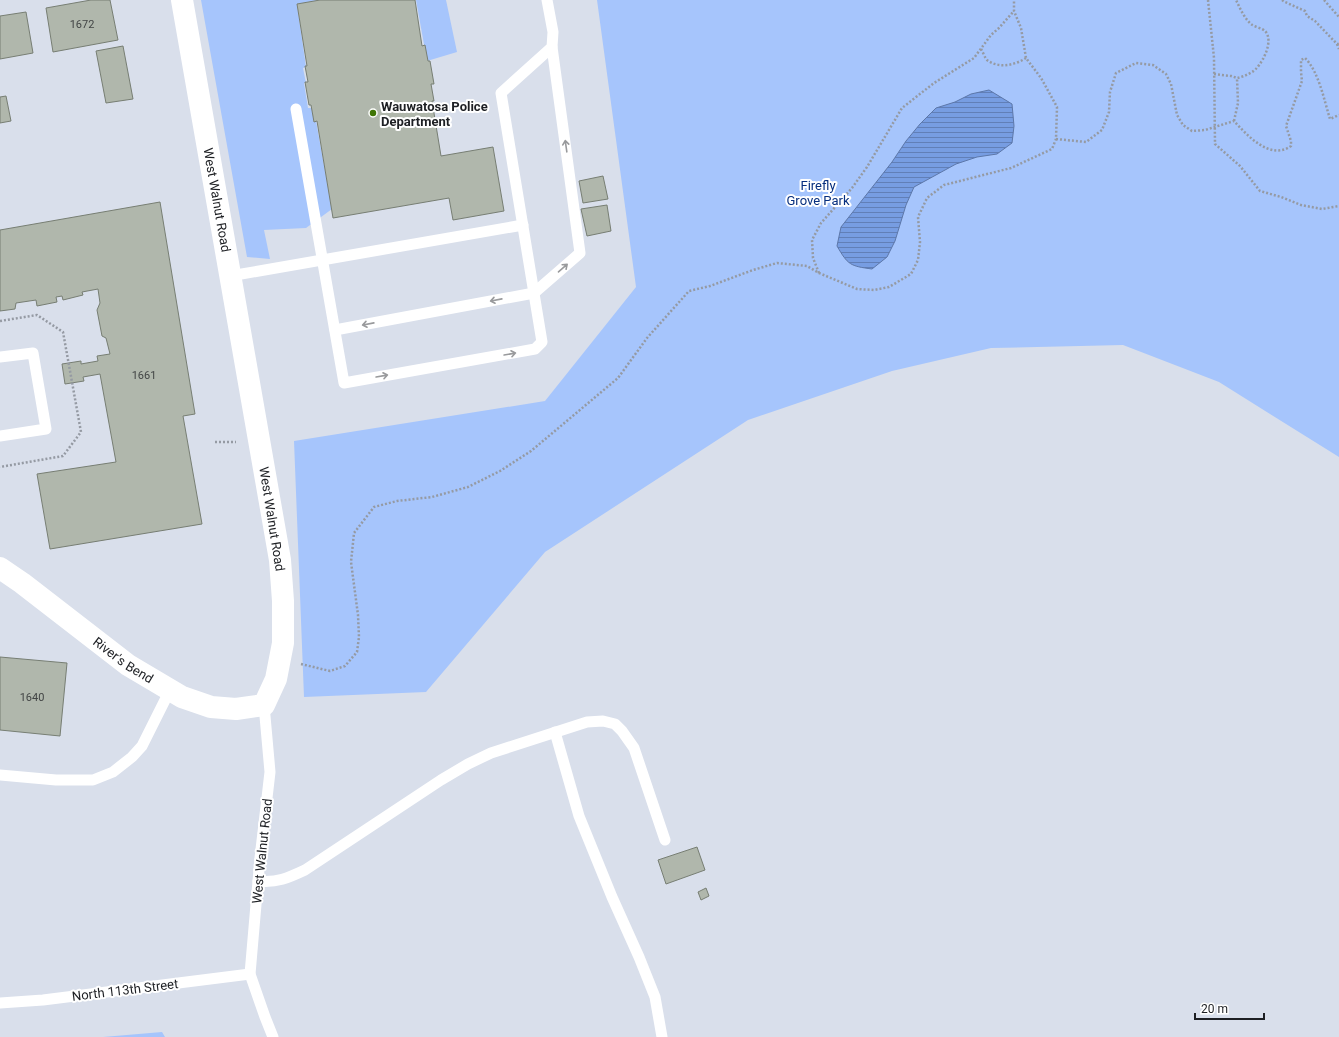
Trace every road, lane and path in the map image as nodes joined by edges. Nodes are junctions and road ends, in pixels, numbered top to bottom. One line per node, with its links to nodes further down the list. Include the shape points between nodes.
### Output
1 (182, 0): 26 (street, West Walnut Road)
2 (547, 0): 11 (lane, via 553,32)
3 (1014, 0): 8 (path)
4 (1208, 0): 15 (path)
5 (1236, 0): 16 (path, via 1251,24 1265,31 1268,37 1268,46 1258,67)
6 (1282, 0): 10 (path, via 1304,11)
7 (1324, 0): 9 (path)
8 (1014, 11): 12 (path); 14 (path, via 1021,28)
9 (1339, 16)
10 (1338, 44): 13 (path)
11 (552, 47): 23 (lane, via 501,93); 27 (lane, one-way to 11, via 580,253)
12 (981, 49): 14 (path, via 986,60 998,65 1008,65); 25 (path, via 974,58 934,82 902,108 867,167 821,223 815,234 812,240 813,258)
13 (1339, 49)
14 (1026, 58): 21 (path, via 1057,107)
15 (1214, 74): 16 (path); 20 (path)
16 (1237, 78): 19 (path, via 1238,103)
17 (296, 109): 24 (lane)
18 (1339, 115): 19 (path, via 1330,119 1315,74 1310,63 1304,58 1301,60 1302,81 1286,126 1290,146 1284,151 1274,151 1251,140)
19 (1234, 121): 20 (path)
20 (1214, 126): 21 (path, via 1192,131 1184,125 1177,115 1171,84 1166,74 1153,65 1136,63 1116,73 1110,92 1109,112 1102,130 1086,142); 22 (path, via 1215,144 1240,166 1260,191 1301,205 1322,209)
21 (1056, 139): 25 (path, via 1052,149 1033,158 1011,168 944,185 927,198 918,217 918,260 911,274 890,287 858,289)
22 (1339, 206)
23 (523, 225): 24 (lane); 27 (lane)
24 (322, 260): 26 (lane); 28 (lane)
25 (819, 273): 34 (path, via 806,266 776,263 689,291 647,338 618,378 531,451 468,487 432,497 397,501 374,507 354,533 351,562 358,615 357,652 345,666 330,671)
26 (230, 276): 34 (street, West Walnut Road, via 280,560 283,643)
27 (534, 293): 28 (lane, one-way to 28); 28 (lane, one-way to 27, via 344,383 536,350 542,342)
28 (334, 330)
29 (0, 357): 30 (lane, via 33,353 46,429)
30 (0, 436)
31 (215, 442): 32 (path)
32 (236, 442)
33 (0, 568): 35 (street, River's Bend, via 128,665)
34 (279, 660): 36 (street, West Walnut Road, via 276,679)
35 (170, 690): 36 (street, River's Bend, via 182,697 211,706 236,708); 38 (lane, via 142,746 113,772 93,780)
36 (264, 705): 40 (lane, West Walnut Road, via 270,772)
37 (555, 732): 39 (lane, via 587,722 603,720 615,724 634,748); 40 (lane, via 491,753 468,764 298,873 282,880); 44 (lane, via 579,816 655,996)
38 (0, 775)
39 (665, 840)
40 (258, 881): 41 (lane, West Walnut Road)
41 (250, 974): 42 (lane, North 113th Street); 43 (lane, West Walnut Road)
42 (0, 1003)
43 (273, 1037)
44 (662, 1037)

